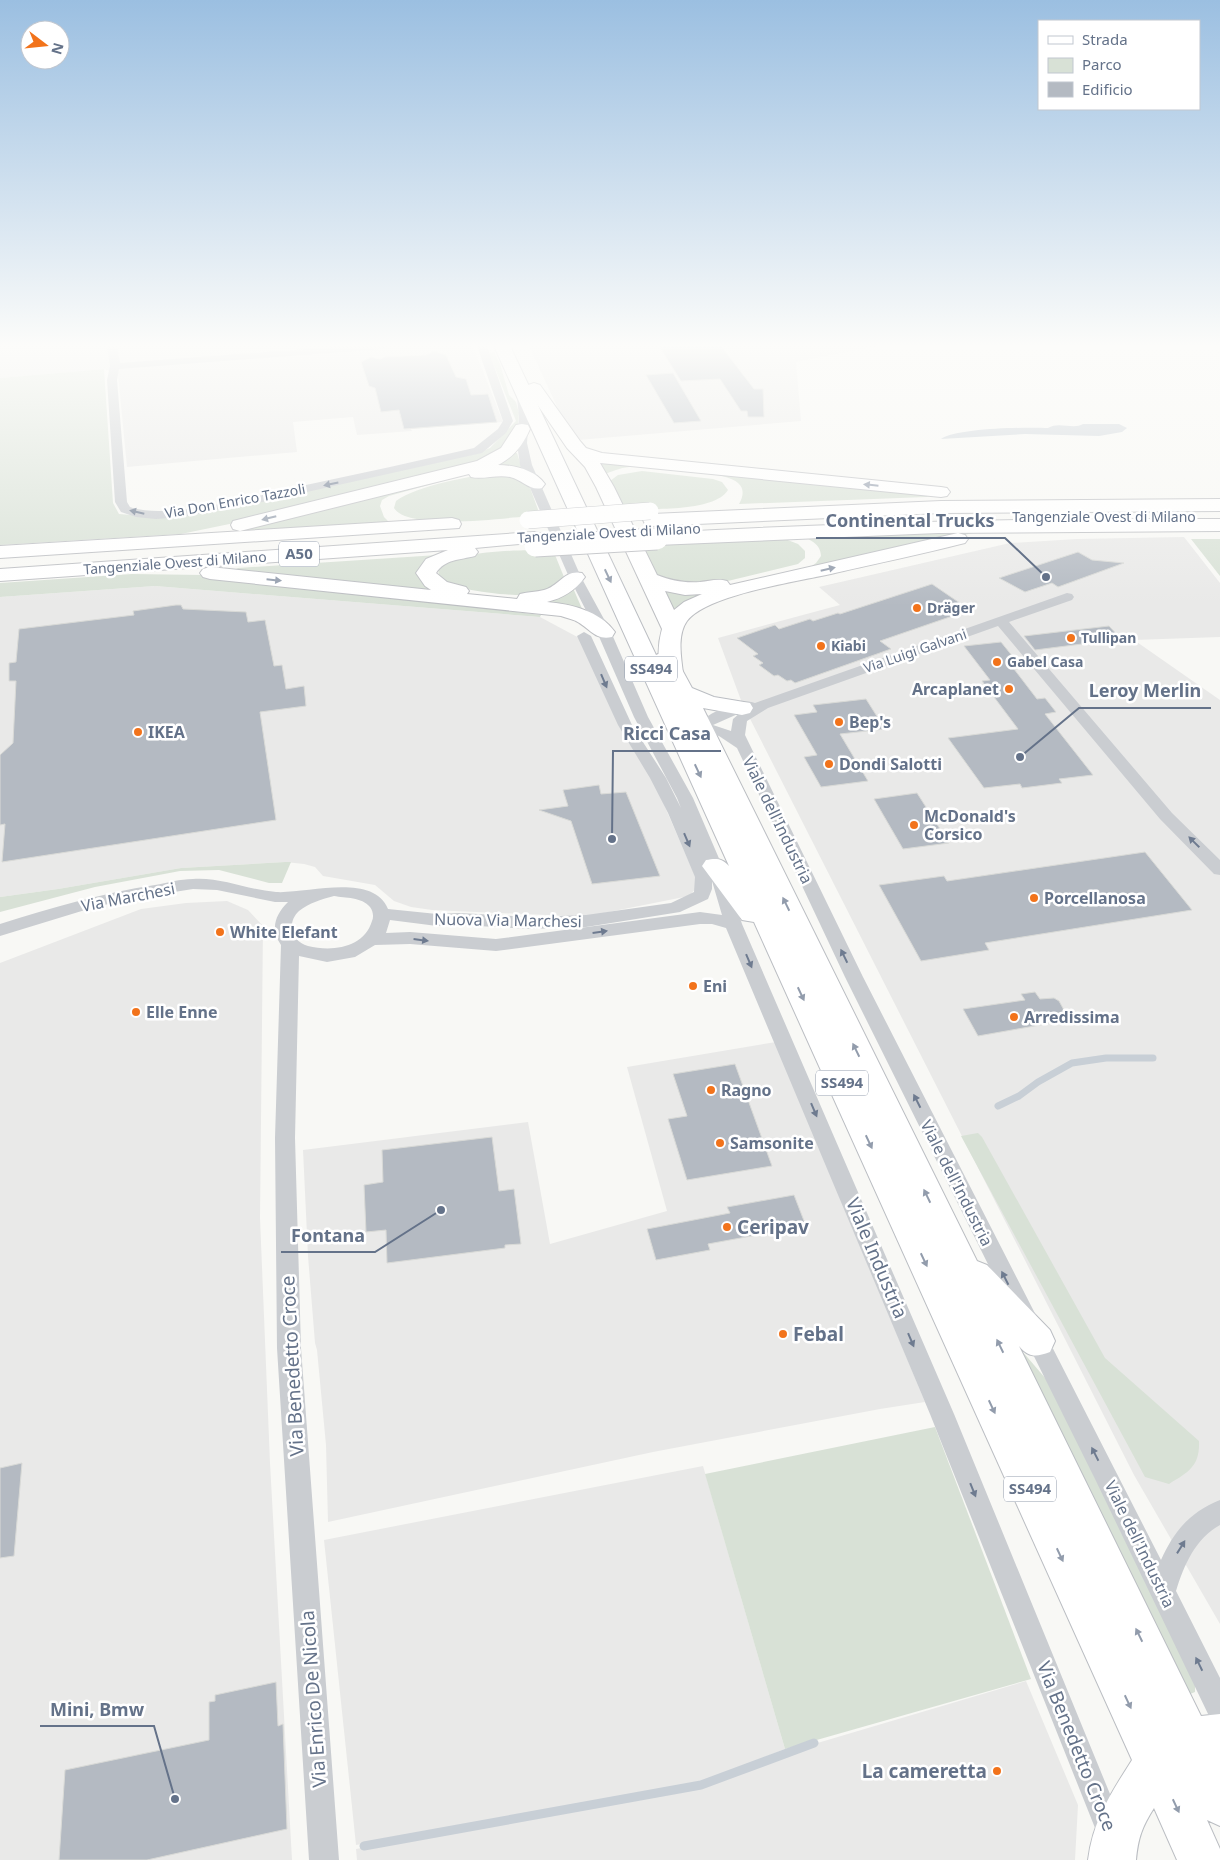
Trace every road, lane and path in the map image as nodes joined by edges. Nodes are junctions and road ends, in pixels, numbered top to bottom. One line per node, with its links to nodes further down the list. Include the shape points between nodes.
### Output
1 (116, 433): 2 (street, Via Don Enrico Tazzoli, one-way to 1, via 469,454 172,514 144,514 127,510 121,502)
2 (505, 433)
3 (515, 433): 23 (main road, one-way to 23, via 517,441 509,451 483,465 218,530)
4 (516, 433): 9 (street)
5 (549, 433): 38 (main road, SS494, one-way to 38)
6 (551, 433): 36 (main road, SS494)
7 (564, 433): 8 (main road)
8 (581, 452): 10 (main road); 11 (main road, one-way to 8, via 628,462)
9 (536, 484): 20 (main road, via 514,472 501,470 394,494 384,501 382,510 391,519); 30 (street)
10 (605, 487): 16 (main road, via 607,479 615,472 640,469 717,477 728,483 727,494); 31 (main road)
11 (1024, 498): 12 (main road, via 1118,499); 16 (main road, via 904,499)
12 (1197, 505): 13 (main road, Tangenziale Ovest di Milano); 16 (main road, Tangenziale Ovest di Milano, via 923,507)
13 (1220, 505)
14 (1220, 517): 16 (main road, Tangenziale Ovest di Milano)
15 (507, 521): 21 (main road)
16 (655, 522): 21 (main road, bridge); 21 (main road, bridge); 22 (main road)
17 (468, 524): 20 (main road)
18 (1121, 524): 19 (main road); 22 (main road); 34 (main road, one-way to 18, via 693,606 718,595 974,535 1017,529)
19 (1220, 525)
20 (418, 526): 23 (main road)
21 (532, 532): 24 (main road); 27 (main road, Tangenziale Ovest di Milano / A50)
22 (761, 533): 31 (main road, via 796,541 809,552 804,563 791,569 699,590)
23 (146, 543): 27 (main road)
24 (482, 549): 28 (main road); 30 (main road, via 437,560 427,571 430,580 461,592 530,598 560,592)
25 (0, 552): 27 (main road)
26 (0, 558): 27 (main road, Tangenziale Ovest di Milano / A50)
27 (67, 561): 28 (main road); 29 (main road)
28 (156, 569): 35 (main road, one-way to 35, via 510,605 557,617)
29 (0, 575)
30 (576, 576): 35 (street)
31 (650, 580): 34 (main road)
32 (1067, 597): 33 (street, Via Luigi Galvani)
33 (1001, 621): 37 (street, Via Luigi Galvani); 40 (street, one-way to 33, via 1166,816)
34 (672, 628): 36 (main road, via 670,654)
35 (594, 634): 41 (street, Viale Industria, via 685,798); 44 (street, Nuova Via Marchesi, one-way to 44, via 625,725 670,800 702,877 702,895)
36 (678, 683): 37 (main road, via 709,702); 38 (main road, SS494)
37 (752, 706): 38 (street, Via Luigi Galvani, via 716,717); 39 (street, Via Luigi Galvani, via 740,719 738,735)
38 (694, 736): 39 (street, via 724,733); 51 (main road, SS494, one-way to 51); 54 (main road, SS494, one-way to 38)
39 (742, 745): 55 (street, Viale dell'Industria, one-way to 39, via 854,977)
40 (1220, 870)
41 (719, 877): 44 (street, via 714,900 691,908); 47 (street, Viale Industria); 51 (main road)
42 (258, 895): 43 (street, Via Marchesi); 46 (street); 48 (street, Via Marchesi, via 217,885 193,884 81,905)
43 (311, 896): 45 (street, via 334,891 356,892 373,900); 46 (street, via 289,912)
44 (674, 908): 45 (street, Nuova Via Marchesi, via 586,921 531,923 420,919)
45 (382, 914): 49 (street, via 380,931)
46 (284, 922): 50 (street, via 282,930)
47 (733, 924): 49 (street, Nuova Via Marchesi, one-way to 47, via 410,938 496,945 700,918); 59 (street, Viale Industria, one-way to 59, via 897,1307)
48 (0, 930)
49 (372, 939): 52 (street, via 349,952)
50 (290, 944): 52 (street, via 298,950); 53 (street, Via Benedetto Croce)
51 (781, 950): 61 (main road, SS494, one-way to 61)
52 (320, 956): 53 (street, via 298,970)
53 (289, 986): 57 (street, Via Benedetto Croce, via 285,1138 289,1338)
54 (956, 1256): 55 (main road); 61 (main road, SS494, one-way to 54)
55 (1037, 1341): 58 (street, Viale dell'Industria, one-way to 55)
56 (1220, 1512): 58 (street, one-way to 56, via 1171,1564 1188,1536 1207,1517)
57 (302, 1537): 64 (street, Via Enrico De Nicola)
58 (1163, 1592): 60 (street, Viale dell'Industria, one-way to 58)
59 (1039, 1651): 63 (street, Via Benedetto Croce)
60 (1220, 1708)
61 (1189, 1746): 62 (main road, SS494); 63 (main road, via 1121,1819); 65 (main road, SS494, one-way to 65)
62 (1220, 1803)
63 (1113, 1850)
64 (324, 1860)
65 (1201, 1860)

